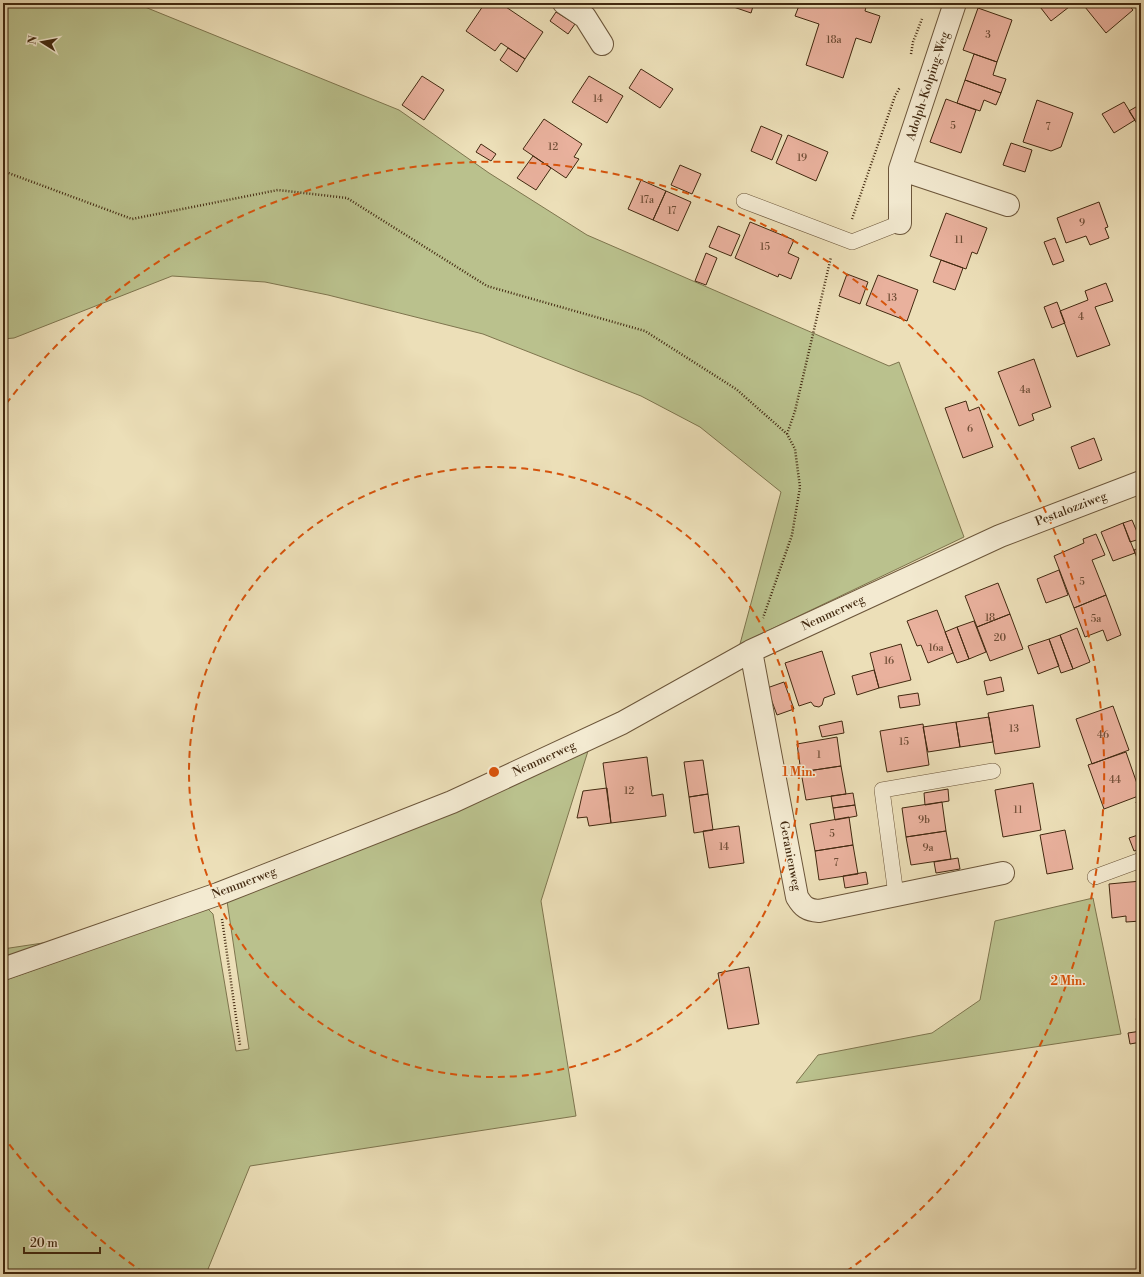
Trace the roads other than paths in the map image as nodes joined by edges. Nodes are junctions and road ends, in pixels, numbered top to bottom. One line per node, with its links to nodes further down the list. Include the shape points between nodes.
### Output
1 (564, 3): 3 (street, via 585,17)
2 (955, 3): 4 (street, Adolph-Kolping-Weg)
3 (602, 44)
4 (900, 169): 6 (street); 7 (street, Adolph-Kolping-Weg)
5 (744, 201): 7 (lane, Adolph-Kolping-Weg, via 852,242)
6 (1008, 205)
7 (900, 223)
8 (1141, 482): 9 (street, Pestalozziweg)
9 (1000, 536): 10 (street, Nemmerweg)
10 (751, 651): 15 (street, Geranienweg, via 797,897 803,906 810,910 819,910); 16 (street, Nemmerweg, via 622,723 452,802 218,894)
11 (993, 771): 15 (lane, via 882,790)
12 (1141, 860): 14 (lane)
13 (1003, 873): 15 (street, Geranienweg)
14 (1095, 877)
15 (896, 895)
16 (3, 969)

